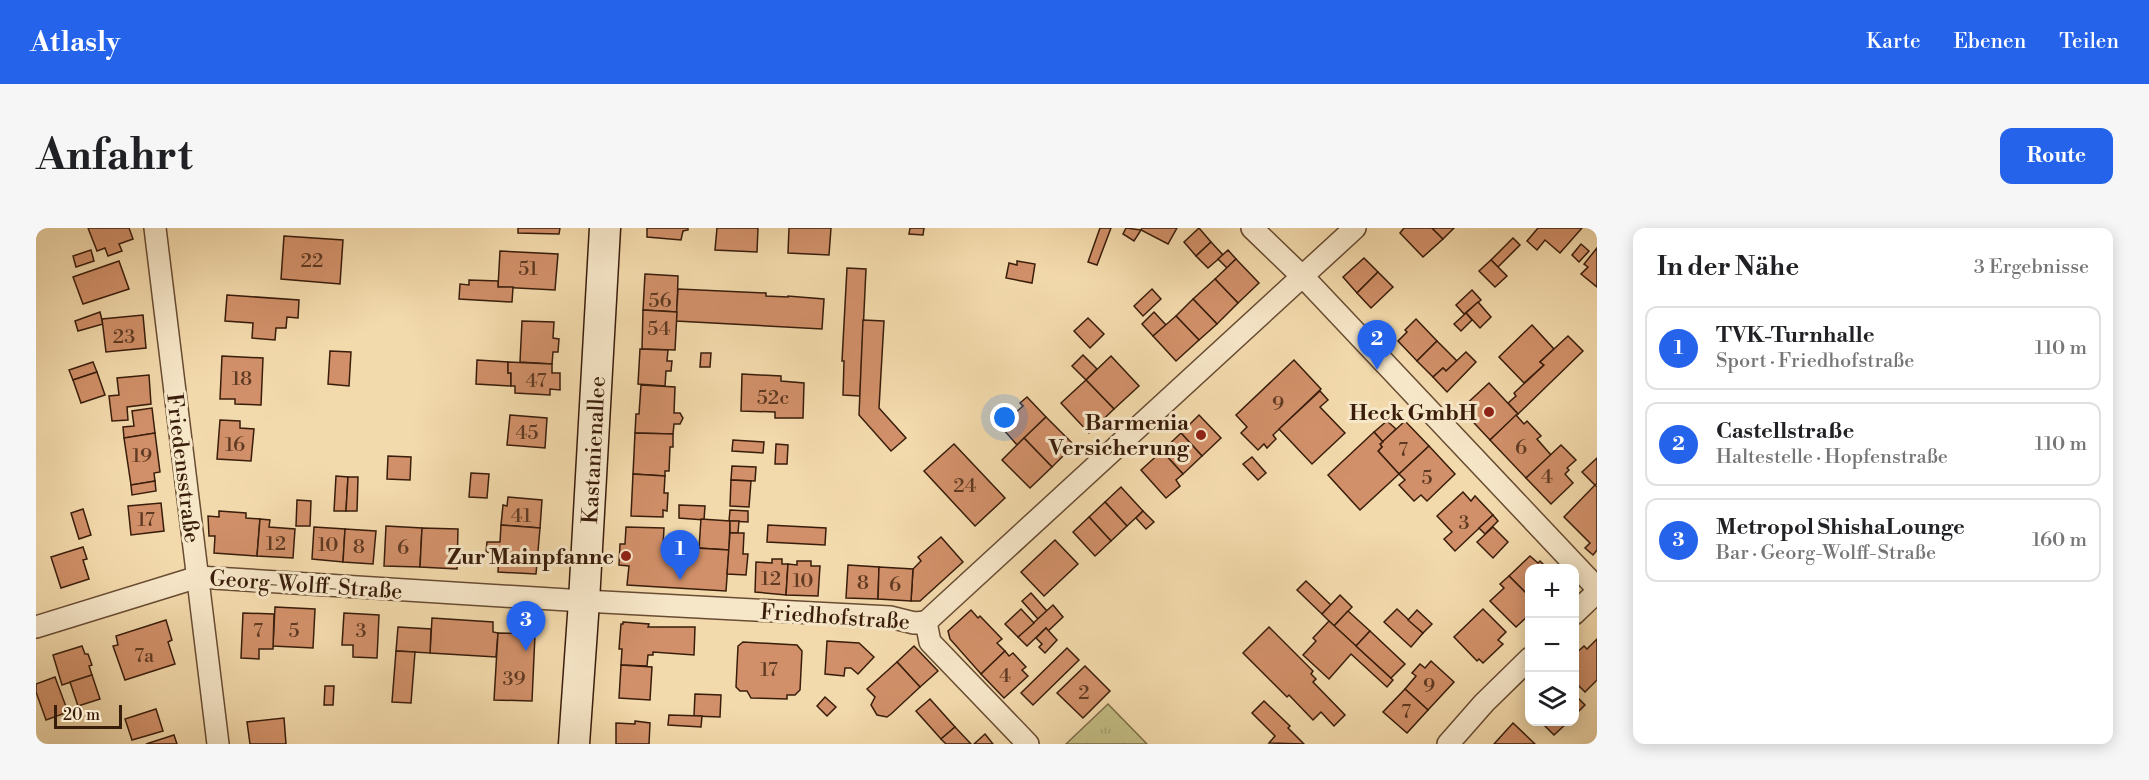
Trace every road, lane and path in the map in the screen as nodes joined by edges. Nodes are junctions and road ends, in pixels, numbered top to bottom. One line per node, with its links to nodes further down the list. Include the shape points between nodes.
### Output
1 (155, 228): 6 (street, Friedensstraße)
2 (605, 228): 8 (street, Kastanienallee)
3 (1252, 228): 5 (street)
4 (1355, 228): 5 (street)
5 (1303, 277): 7 (street); 10 (street)
6 (198, 577): 8 (street, Georg-Wolff-Straße); 11 (street, Georg-Wolff-Straße); 13 (street, Friedensstraße)
7 (1597, 590): 9 (street)
8 (584, 601): 10 (street, Friedhofstraße); 14 (street, Kastanienallee)
9 (1579, 610)
10 (926, 622): 15 (street, Friedhofstraße, via 930,642)
11 (36, 627)
12 (1525, 663): 16 (street)
13 (218, 744)
14 (574, 744)
15 (1028, 744)
16 (1448, 744)

